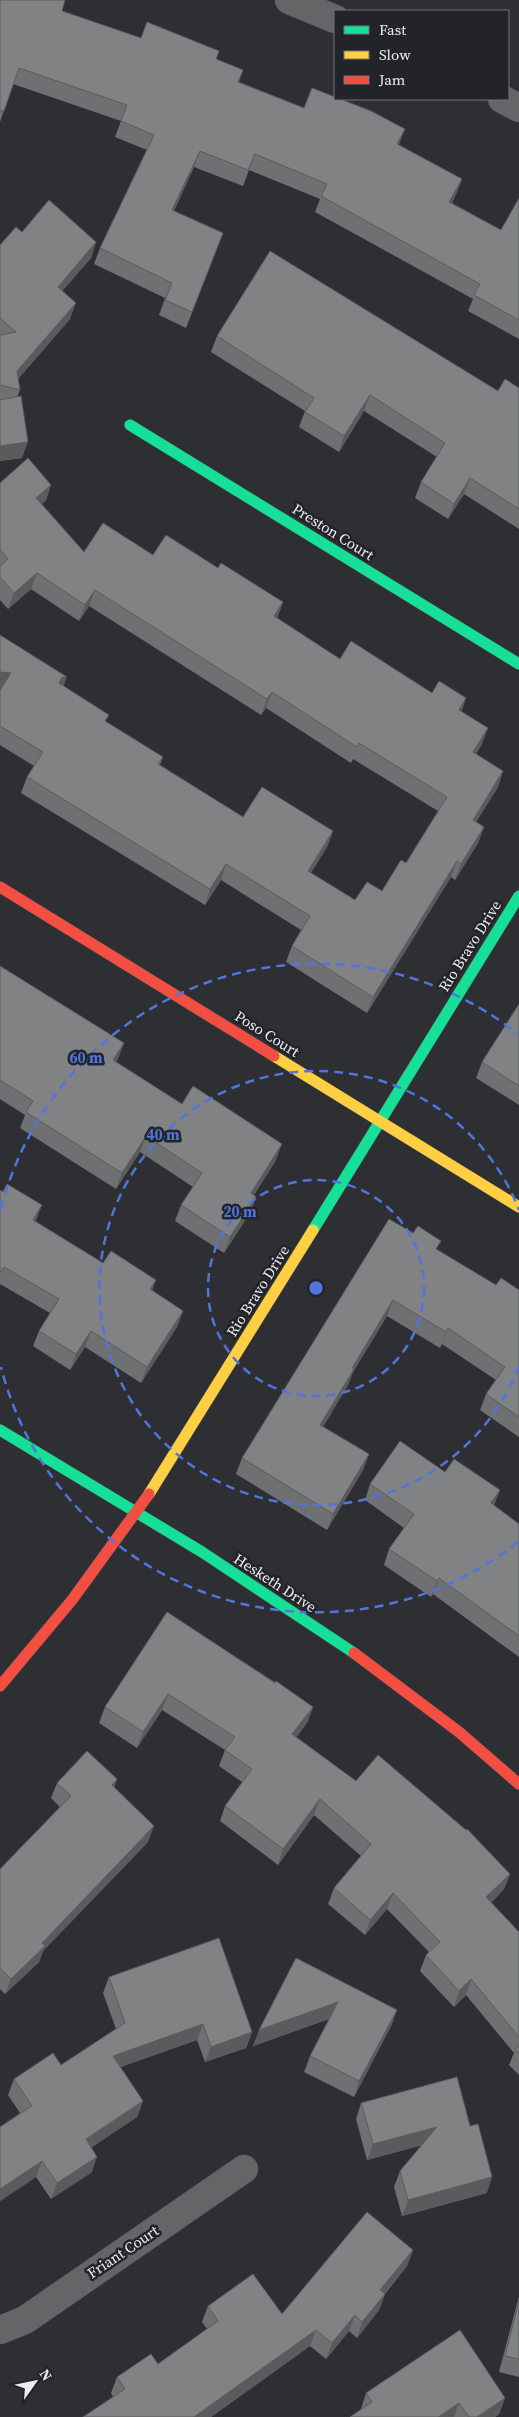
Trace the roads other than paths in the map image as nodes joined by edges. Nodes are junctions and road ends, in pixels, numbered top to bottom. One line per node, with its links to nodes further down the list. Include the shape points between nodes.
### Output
1 (289, 0): 2 (street)
2 (334, 19)
3 (504, 100): 4 (street)
4 (519, 108)
5 (130, 425): 6 (street, Preston Court)
6 (519, 664)
7 (0, 887): 9 (street, Poso Court)
8 (519, 896): 9 (street, Rio Bravo Drive)
9 (380, 1121): 10 (street, Poso Court); 12 (street, Rio Bravo Drive)
10 (519, 1207)
11 (0, 1430): 12 (street, Hesketh Drive)
12 (136, 1513): 13 (street, Rio Bravo Drive, via 38,1644); 14 (street, Hesketh Drive, via 288,1608 392,1679)
13 (0, 1686)
14 (519, 1784)
15 (244, 2169): 16 (street, Friant Court, via 25,2320)
16 (0, 2330)

